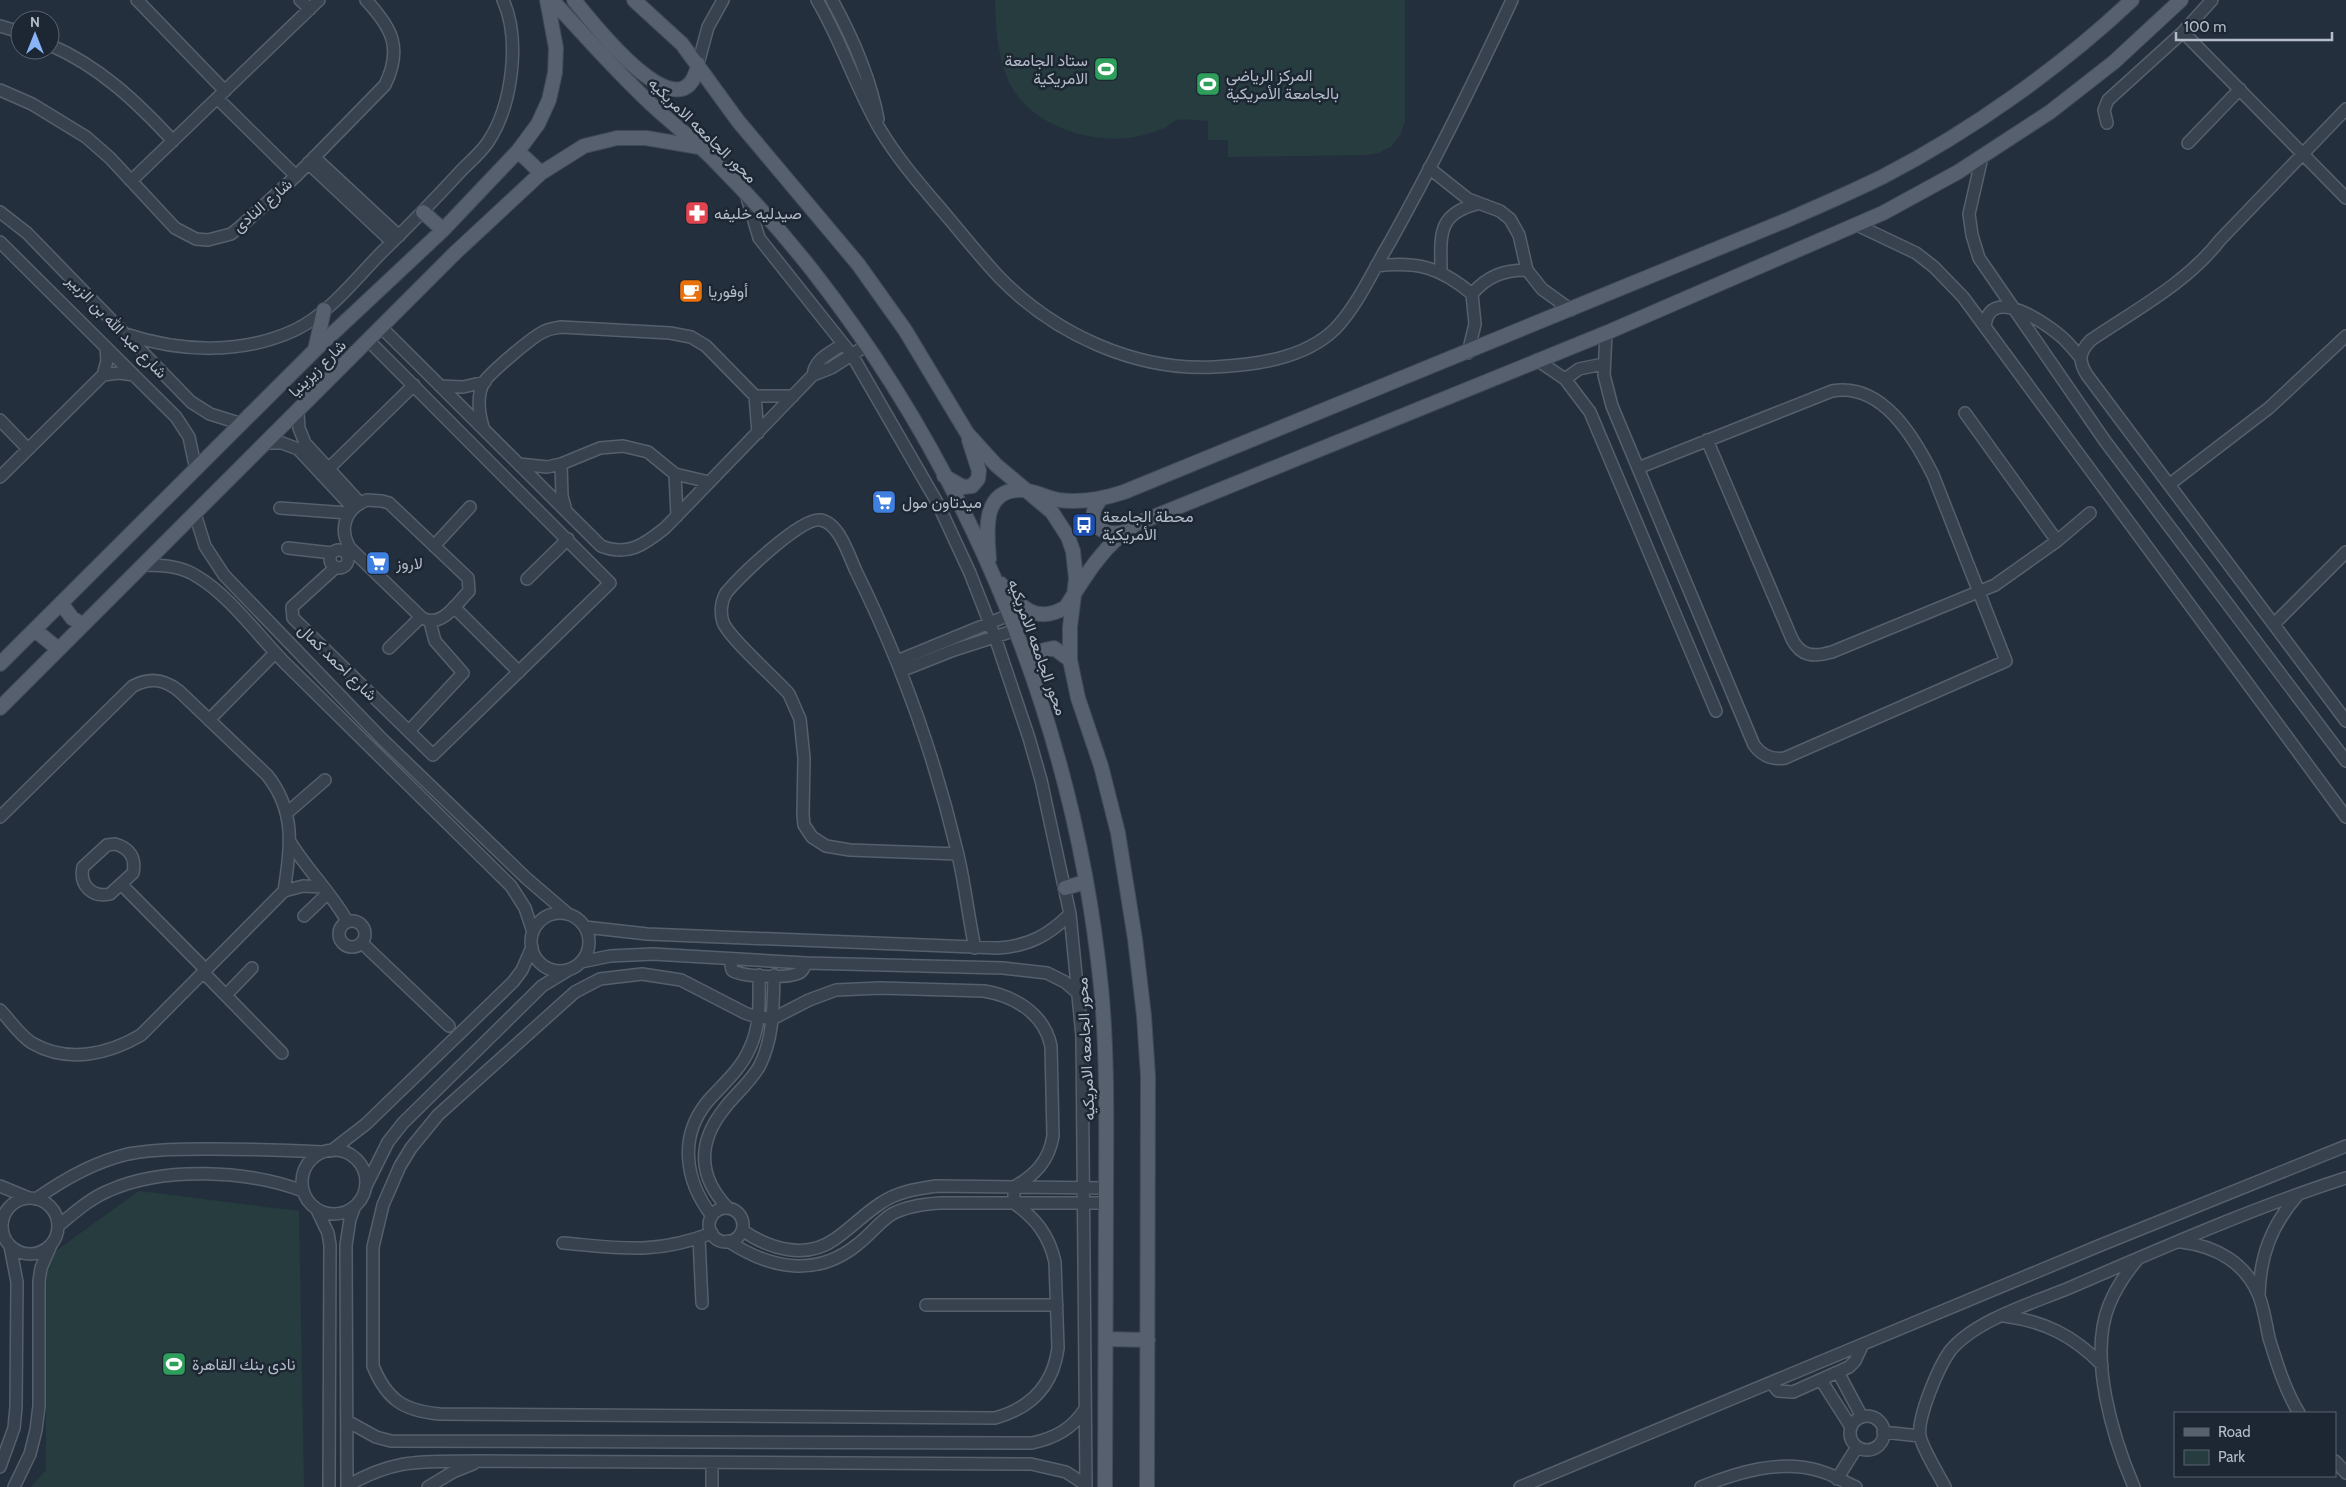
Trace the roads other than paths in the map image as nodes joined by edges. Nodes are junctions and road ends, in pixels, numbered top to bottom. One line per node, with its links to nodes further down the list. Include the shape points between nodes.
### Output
1 (137, 0): 23 (street)
2 (300, 0): 17 (street)
3 (320, 0): 17 (street)
4 (366, 0): 33 (street, شارع النادى, via 389,28 394,50 392,72 385,85)
5 (503, 0): 42 (street, via 512,32 512,64 501,112 488,142)
6 (547, 0): 30 (main road, شارع زيزينيا, via 556,48 555,73 549,100 538,124)
7 (552, 0): 29 (main road, محور الجامعه الامريكيه, via 623,77)
8 (574, 0): 20 (main road, via 637,69 658,86 671,90 684,87 694,77)
9 (634, 0): 20 (main road, محور الجامعه الامريكيه, via 664,26)
10 (723, 0): 20 (street, via 708,27)
11 (817, 0): 26 (street)
12 (832, 0): 26 (street, via 862,61)
13 (1512, 0): 34 (street)
14 (2132, 0): 53 (main road, via 2032,82 1885,175 1779,224)
15 (2212, 0): 18 (street)
16 (2177, 3): 32 (main road, via 2082,88)
17 (310, 9): 23 (street)
18 (2183, 32): 21 (street); 25 (street, via 2108,100 2104,110)
19 (60, 51): 27 (street, via 100,73 139,104)
20 (698, 64): 86 (main road, محور الجامعه الامريكيه, via 728,109 882,296)
21 (2240, 89): 28 (street); 31 (street)
22 (0, 90): 37 (street, شارع النادى, via 60,119 86,137)
23 (221, 95): 27 (street); 36 (street)
24 (2346, 109): 31 (street)
25 (2107, 123)
26 (881, 131): 47 (street, via 918,183 972,248 1017,294 1052,322 1129,356 1208,368 1289,356 1321,340 1334,329 1346,316)
27 (173, 141): 37 (street)
28 (2188, 143)
29 (700, 147): 35 (main road, شارع زيزينيا, via 646,138 617,138 584,146); 38 (main road, محور الجامعه الامريكيه)
30 (518, 151): 35 (main road); 44 (main road, شارع زيزينيا)
31 (2302, 153): 39 (street); 66 (street, via 2207,258 2090,340)
32 (1982, 157): 43 (main road); 51 (street, via 1969,214 1972,235 1979,258)
33 (311, 160): 36 (street, شارع النادى); 45 (street)
34 (1429, 168): 40 (street); 47 (street)
35 (541, 173): 55 (main road, شارع زيزينيا)
36 (296, 176): 37 (street, شارع النادى, via 240,227 220,238 208,240 196,239 175,228)
37 (131, 180)
38 (746, 194): 60 (street, via 759,238); 61 (main road, محور الجامعه الامريكيه, via 810,267)
39 (2346, 198)
40 (1478, 204): 48 (street, via 1510,219 1519,235); 49 (street, via 1460,210 1446,222 1440,237)
41 (0, 212): 57 (street, شارع عبد الله بن الزبير, via 27,233)
42 (424, 212): 44 (main road); 45 (street)
43 (1857, 225): 54 (street, via 1916,253 1934,267 1963,296); 56 (main road)
44 (444, 230): 63 (main road, شارع زيزينيا)
45 (396, 239): 52 (street)
46 (0, 242): 62 (street, شارع عبد الله بن الزبير)
47 (1376, 266): 49 (street, via 1411,264)
48 (1527, 270): 50 (street, via 1509,271 1492,277); 53 (street, via 1547,293)
49 (1441, 272): 50 (street)
50 (1472, 294): 64 (street, via 1475,324)
51 (2014, 309): 54 (street, via 2004,306 1994,309 1987,317); 66 (street, via 2066,340); 154 (street, via 2105,441)
52 (324, 310): 57 (street, via 297,329 233,347 174,346); 63 (main road)
53 (1571, 310): 64 (main road)
54 (1985, 327): 158 (street)
55 (382, 328): 59 (main road, شارع زيزينيا); 76 (street)
56 (1606, 333): 67 (main road); 68 (street)
57 (125, 334): 74 (street, شارع عبد الله بن الزبير)
58 (2346, 336): 99 (street, via 2269,408)
59 (370, 341): 75 (street); 80 (main road, شارع زيزينيا)
60 (844, 344): 65 (street); 71 (street, via 820,360)
61 (867, 345): 65 (street); 96 (main road, محور الجامعه الامريكيه)
62 (106, 347): 69 (street); 70 (street, شارع عبد الله بن الزبير)
63 (314, 350): 83 (main road, شارع زيزينيا)
64 (1468, 353): 101 (main road, via 1133,489)
65 (852, 355): 71 (street); 129 (street, via 938,504)
66 (2080, 357): 99 (street, via 2082,367)
67 (1537, 360): 72 (street); 111 (main road, via 1162,513)
68 (1603, 364): 72 (street, via 1579,370); 92 (street, via 1612,406)
69 (103, 375): 70 (street); 89 (street)
70 (134, 375): 79 (street, شارع عبد الله بن الزبير)
71 (813, 375): 78 (street)
72 (1566, 379): 110 (street, via 1590,412)
73 (484, 382): 76 (street, via 462,387); 77 (street, via 534,337 547,329 561,327 691,337 706,346); 84 (street, via 479,396 479,413)
74 (173, 383): 79 (street); 83 (street, شارع عبد الله بن الزبير, via 191,402 210,414)
75 (414, 385): 94 (street); 112 (street)
76 (440, 386): 84 (street)
77 (755, 396): 78 (street); 85 (street)
78 (793, 396): 85 (street)
79 (157, 398): 93 (street, شارع عبد الله بن الزبير, via 186,432 193,448)
80 (298, 412): 88 (main road, شارع زيزينيا); 94 (street, via 305,444)
81 (1965, 413): 113 (street)
82 (0, 420): 89 (street)
83 (242, 424): 93 (main road, شارع زيزينيا)
84 (484, 430): 90 (street)
85 (758, 433): 98 (street)
86 (967, 433): 96 (main road, via 979,471 978,480 972,486 963,487); 100 (main road, محور الجامعه الامريكيه, via 996,465)
87 (1707, 440): 92 (street); 123 (street, via 1832,391 1850,390 1876,400 1901,423 1922,453 1934,476); 123 (street, via 1792,639 1806,655 1832,652)
88 (267, 443): 94 (street, via 282,443 298,449); 107 (main road, شارع زيزينيا)
89 (28, 449): 97 (street)
90 (518, 464): 91 (street, via 533,467); 105 (street)
91 (561, 464): 95 (street, via 594,449 623,446 648,452); 105 (street)
92 (1638, 468): 109 (street)
93 (196, 470): 125 (main road, شارع زيزينيا)
94 (325, 472): 104 (street)
95 (675, 474): 98 (street); 108 (street)
96 (944, 476): 121 (main road, محور الجامعه الامريكيه)
97 (0, 477)
98 (710, 482): 108 (street)
99 (2170, 484): 130 (street)
100 (1030, 492): 101 (main road, via 1058,500); 121 (main road, via 1013,491 991,507 987,524); 124 (main road, محور الجامعه الامريكيه, via 1052,512 1068,537 1075,565)
101 (1101, 499): 111 (main road, via 1093,516 1098,528 1109,534)
102 (470, 507): 114 (street)
103 (280, 508): 104 (street)
104 (354, 508): 114 (street, via 375,500 389,504); 116 (street, via 344,535)
105 (566, 512): 108 (street, via 601,546 623,551 645,544)
106 (2090, 513): 113 (street)
107 (195, 514): 119 (main road, شارع زيزينيا); 166 (street, via 205,546 224,574 382,739 526,878)
108 (677, 516)
109 (1658, 517): 110 (street); 136 (street)
110 (1638, 526): 141 (street)
111 (1123, 532): 124 (main road, via 1095,562)
112 (568, 538): 122 (street); 147 (street, via 610,583)
113 (2057, 541): 123 (street, via 1995,585)
114 (434, 546): 126 (street, via 468,578 469,591)
115 (288, 548): 118 (street)
116 (347, 550): 118 (street); 120 (street, via 345,564); 128 (street)
117 (2346, 552): 130 (street)
118 (332, 553): 120 (street, via 330,559)
119 (144, 565): 131 (main road, شارع زيزينيا); 140 (street, via 180,568 211,585)
120 (336, 567): 153 (street, شارع احمد كمال, via 292,607 292,618)
121 (991, 570): 124 (main road, via 1018,604 1033,613 1058,611 1066,607); 127 (main road, محور الجامعه الامريكيه)
122 (527, 579)
123 (1978, 592): 143 (street, via 2006,661 1785,758 1767,757 1754,745)
124 (1074, 594): 142 (main road, محور الجامعه الامريكيه)
125 (61, 602): 131 (main road, via 72,618); 132 (main road, شارع زيزينيا)
126 (454, 607): 128 (street, via 440,620); 147 (street)
127 (1009, 615): 129 (street); 133 (main road, محور الجامعه الامريكيه)
128 (426, 619): 138 (street); 153 (street, via 435,641 463,673)
129 (990, 623): 134 (street); 135 (street)
130 (2274, 624): 152 (street)
131 (82, 625): 139 (main road, شارع زيزينيا)
132 (35, 630): 139 (main road); 144 (main road, شارع زيزينيا)
133 (1016, 630): 135 (street); 148 (main road, محور الجامعه الامريكيه)
134 (966, 633): 137 (street); 145 (street)
135 (995, 637): 137 (street); 163 (street, via 1032,746)
136 (1710, 643): 141 (street); 143 (street)
137 (971, 645): 145 (street)
138 (390, 648)
139 (58, 649): 149 (main road, شارع زيزينيا)
140 (275, 653): 151 (street); 171 (street, via 511,886)
141 (1691, 653): 146 (street)
142 (1070, 660): 148 (main road, via 1054,648 1044,650 1037,660); 226 (main road, محور الجامعه الامريكيه, via 1078,698 1114,809 1142,997 1148,1076)
143 (1718, 662): 146 (street)
144 (0, 664)
145 (899, 666): 160 (street, via 935,768); 160 (street, via 871,601 837,533 827,522 809,522 792,532 726,594 722,602 724,626 789,694 797,707 804,758 804,825 812,838 826,846 850,850)
146 (1699, 671): 150 (street)
147 (519, 672): 153 (street, شارع احمد كمال, via 433,755)
148 (1034, 678): 161 (main road, محور الجامعه الامريكيه, via 1070,809)
149 (0, 708)
150 (1716, 711)
151 (209, 720): 156 (street, via 267,775 277,787); 157 (street, via 171,685 162,681 142,681)
152 (2346, 721)
153 (409, 732)
154 (2346, 761)
155 (325, 780): 156 (street)
156 (288, 812): 159 (street)
157 (0, 817)
158 (2346, 817)
159 (289, 840): 164 (street); 165 (street)
160 (958, 854): 174 (street)
161 (1085, 882): 163 (main road); 198 (main road, محور الجامعه الامريكيه, via 1103,1014)
162 (121, 884): 162 (street, via 104,896 90,892 82,880 84,867 107,845 122,846 133,858 133,873); 180 (street)
163 (1065, 888): 167 (street)
164 (325, 890): 165 (street, via 303,886); 168 (street); 169 (street)
165 (284, 891): 180 (street)
166 (568, 914): 170 (street); 171 (street, via 547,916)
167 (1070, 914): 174 (street, via 1052,931 1031,942 1012,947); 183 (street)
168 (304, 916)
169 (347, 921): 172 (street, via 356,921 364,926 366,935); 172 (street, via 339,931 342,943 354,947)
170 (585, 927): 174 (street, via 648,934); 176 (street, via 589,945)
171 (533, 932): 173 (street)
172 (362, 943): 188 (street)
173 (532, 946): 179 (street, via 543,965 556,970); 191 (street, via 513,982 366,1124)
174 (975, 948)
175 (730, 959): 176 (street, via 623,955); 177 (street); 181 (street, via 736,973)
176 (581, 962): 179 (street)
177 (806, 963): 182 (street, via 796,975); 183 (street, via 1037,971 1054,976)
178 (252, 968): 184 (street)
179 (570, 969): 195 (street, via 542,986 403,1123 375,1163)
180 (204, 970): 184 (street); 185 (street, via 141,1034 121,1046 99,1053 68,1054 31,1043)
181 (759, 975): 182 (street); 186 (street)
182 (774, 975): 187 (street)
183 (1079, 994): 197 (street)
184 (226, 995): 189 (street)
185 (0, 1010)
186 (759, 1018): 187 (street); 208 (street, via 744,1060 708,1102 690,1136 690,1175 702,1203); 223 (street, via 681,980 642,974 600,979 586,984 561,1004 438,1115 400,1166 382,1206 374,1240 371,1349 373,1366 390,1396 404,1406 440,1414 994,1418 1030,1403 1047,1384 1058,1348)
187 (773, 1018): 196 (street, via 823,994 855,988 984,991 1005,995 1021,1003 1038,1019 1049,1039 1054,1122 1051,1150 1044,1162 1026,1181); 206 (street, via 769,1042 759,1066 724,1109 706,1140 704,1155 710,1184)
188 (449, 1026)
189 (282, 1053)
190 (2346, 1146): 227 (street)
191 (327, 1151): 195 (street, via 347,1153 359,1163); 199 (street, via 316,1156 305,1168); 201 (street, via 162,1149 127,1154 93,1166)
192 (2346, 1178): 193 (street)
193 (2340, 1182): 200 (street)
194 (0, 1186): 201 (street)
195 (366, 1186): 205 (street)
196 (1014, 1187): 197 (street); 202 (street); 210 (street, via 936,1186 908,1190 882,1202 833,1241 818,1248 794,1250 770,1246)
197 (1085, 1188): 198 (street); 203 (street)
198 (1106, 1188): 204 (main road, محور الجامعه الامريكيه)
199 (303, 1191): 207 (street); 209 (street, via 254,1177 165,1176 135,1181 107,1191 81,1206)
200 (2300, 1193): 215 (street); 220 (street, via 2277,1223 2265,1250 2260,1272)
201 (32, 1198): 209 (street, via 52,1208); 211 (street, via 15,1202 5,1213)
202 (1014, 1203): 203 (street); 214 (street, via 940,1202 916,1205 893,1214 858,1244 820,1265 779,1265 761,1260); 223 (street, via 1035,1219 1048,1239 1056,1262)
203 (1085, 1203): 204 (street); 232 (street)
204 (1106, 1203): 225 (main road, محور الجامعه الامريكيه)
205 (355, 1206): 207 (street, via 333,1214); 235 (street, via 346,1244)
206 (728, 1208): 208 (street); 210 (street, via 742,1219)
207 (317, 1210): 249 (street, via 330,1245)
208 (712, 1216): 212 (street)
209 (58, 1226): 217 (street)
210 (742, 1230): 214 (street, via 734,1240)
211 (2, 1232): 218 (street)
212 (712, 1234): 213 (street); 214 (street)
213 (699, 1238): 216 (street, via 643,1250); 221 (street)
214 (728, 1241)
215 (2180, 1241): 219 (street); 220 (street, via 2212,1248 2227,1256 2251,1280)
216 (563, 1243)
217 (51, 1245): 218 (street, via 31,1254 16,1251); 248 (street, via 39,1281 39,1406 36,1430 30,1454)
218 (10, 1246): 243 (street, via 17,1282 16,1407 14,1428)
219 (2139, 1257): 224 (street); 228 (street, via 2121,1280 2108,1307 2102,1336)
220 (2260, 1297): 233 (street, via 2275,1358)
221 (702, 1303)
222 (926, 1305): 223 (street)
223 (1056, 1305)
224 (2004, 1316): 228 (street, via 2048,1325 2086,1349); 238 (street, via 1970,1333 1950,1351 1930,1392)
225 (1106, 1339): 226 (main road); 252 (main road, محور الجامعه الامريكيه)
226 (1148, 1340): 253 (main road, محور الجامعه الامريكيه)
227 (1862, 1346): 229 (street, via 1852,1365); 231 (street)
228 (2102, 1365): 258 (street, via 2115,1434)
229 (1838, 1372): 230 (street); 234 (street)
230 (1821, 1380): 231 (street, via 1793,1392 1778,1391); 236 (street)
231 (1771, 1383): 254 (street)
232 (1085, 1409): 235 (street, via 1063,1432 1032,1443 391,1441 376,1438); 247 (street)
233 (2298, 1412)
234 (1862, 1417): 236 (street); 237 (street, via 1876,1420)
235 (347, 1421): 246 (street)
236 (1851, 1427): 239 (street, via 1850,1434)
237 (1883, 1432): 238 (street); 239 (street, via 1878,1446 1864,1450)
238 (1920, 1436): 257 (street)
239 (1857, 1447): 245 (street)
240 (479, 1461): 242 (street); 246 (street, via 392,1465); 250 (street)
241 (2336, 1462): 244 (street)
242 (712, 1463): 247 (street, via 1031,1464 1066,1472); 251 (street)
243 (0, 1467)
244 (2346, 1473)
245 (1837, 1479): 255 (street, via 1819,1471 1781,1466 1739,1472); 256 (street)
246 (347, 1486)
247 (1086, 1486)
248 (14, 1487)
249 (329, 1487)
250 (428, 1487)
251 (712, 1487)
252 (1105, 1487)
253 (1146, 1487)
254 (1520, 1487)
255 (1702, 1487)
256 (1856, 1487)
257 (1944, 1487)
258 (2134, 1487)

